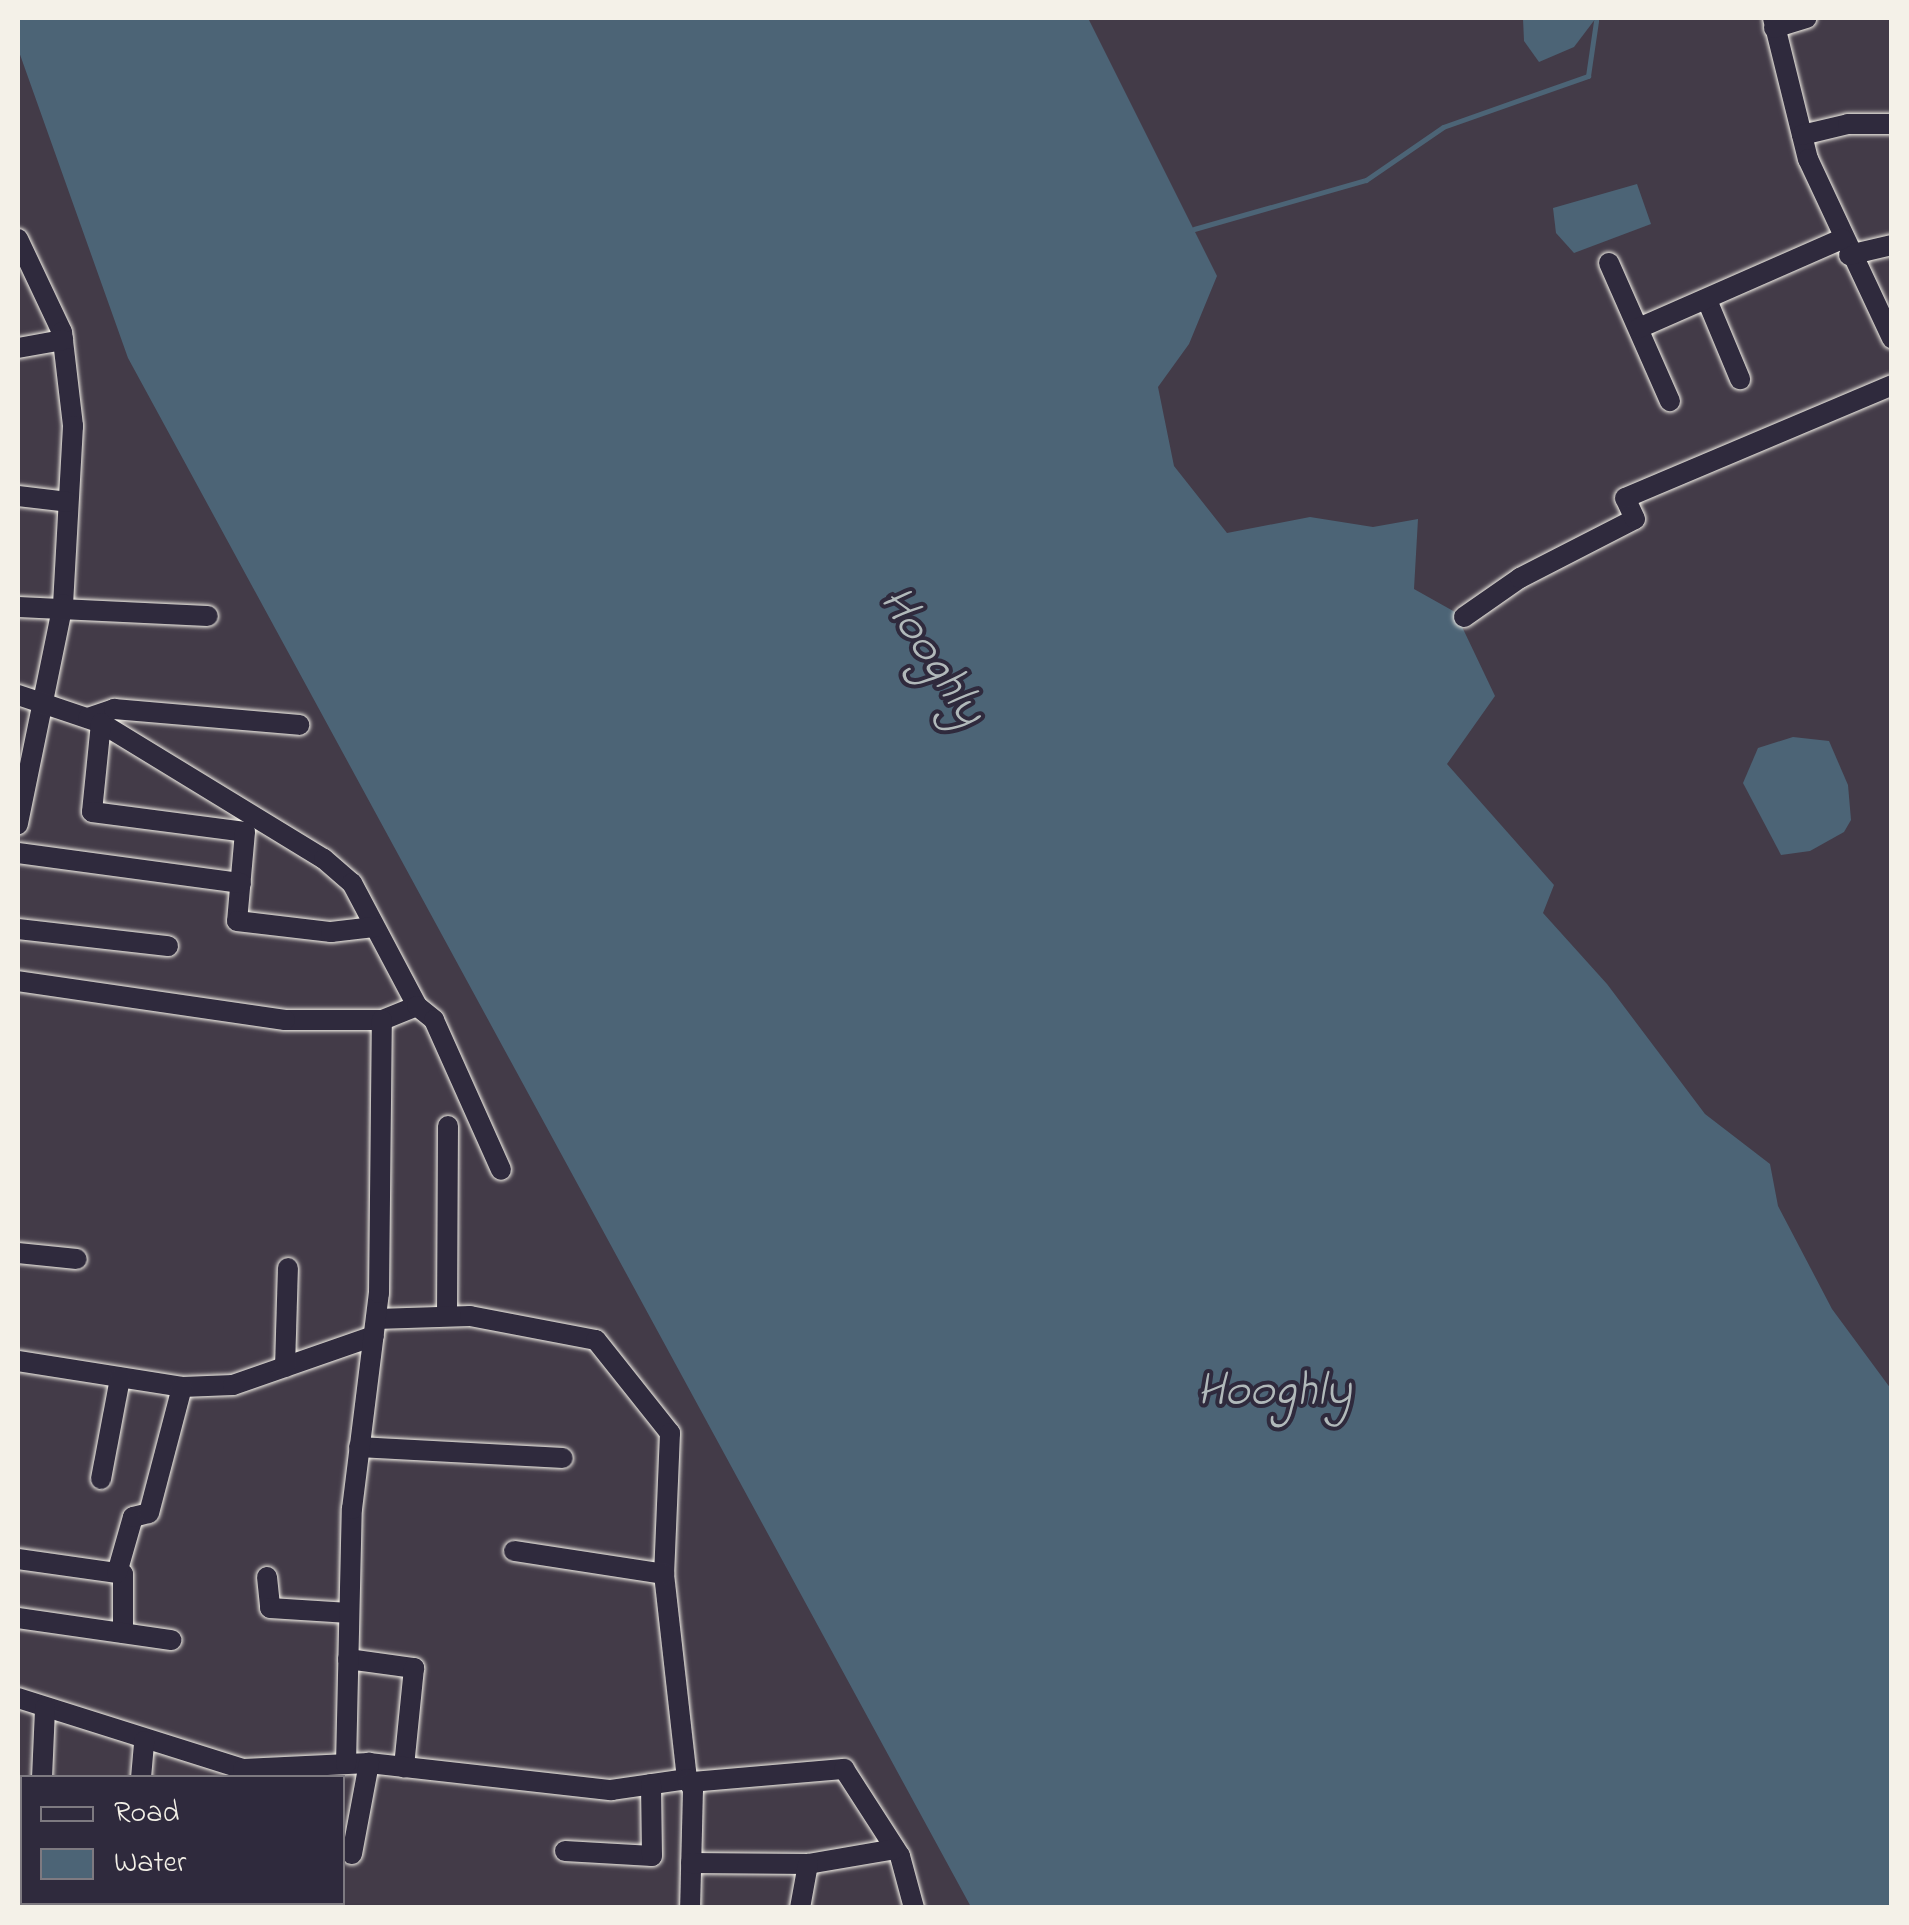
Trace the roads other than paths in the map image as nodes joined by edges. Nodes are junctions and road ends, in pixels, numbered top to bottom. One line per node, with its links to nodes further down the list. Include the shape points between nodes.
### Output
1 (1806, 18): 2 (street)
2 (1773, 23): 4 (street)
3 (1892, 124): 4 (street, via 1848,124)
4 (1802, 136): 7 (street)
5 (18, 239): 12 (street)
6 (1892, 245): 7 (street)
7 (1846, 247): 9 (street); 11 (street)
8 (1608, 263): 10 (street)
9 (1707, 300): 10 (street); 14 (street)
10 (1639, 328): 16 (street)
11 (1892, 338)
12 (63, 340): 13 (street); 18 (street, via 73,426)
13 (18, 348)
14 (1740, 379)
15 (1892, 384): 22 (street, via 1625,498 1635,518 1520,578)
16 (1670, 401)
17 (18, 496): 18 (street)
18 (68, 502): 20 (street)
19 (18, 607): 20 (street)
20 (60, 613): 21 (street); 24 (street)
21 (208, 616)
22 (1464, 617)
23 (18, 695): 24 (street)
24 (40, 701): 25 (street); 27 (street)
25 (94, 720): 26 (street, via 114,709); 30 (street, via 92,812 242,830); 31 (street, via 324,860 352,883)
26 (298, 725)
27 (20, 793): 28 (street)
28 (18, 824)
29 (18, 854): 30 (street)
30 (240, 883): 31 (street, via 242,923 331,932)
31 (374, 927): 35 (street)
32 (18, 929): 33 (street)
33 (168, 946)
34 (18, 981): 36 (street, via 285,1020)
35 (417, 1006): 36 (street); 38 (street, via 434,1020)
36 (382, 1020): 43 (street)
37 (448, 1126): 42 (street)
38 (500, 1170)
39 (18, 1253): 40 (street)
40 (77, 1259)
41 (288, 1268): 45 (street)
42 (446, 1316): 43 (street); 54 (street, via 596,1340 670,1434)
43 (374, 1327): 45 (street); 48 (street)
44 (18, 1361): 46 (street)
45 (285, 1367): 47 (street, via 233,1385)
46 (120, 1378): 47 (street); 50 (street)
47 (182, 1387): 53 (street, via 149,1515 133,1517)
48 (360, 1447): 49 (street); 56 (street)
49 (563, 1458)
50 (102, 1479)
51 (514, 1551): 54 (street)
52 (18, 1559): 53 (street)
53 (117, 1573): 58 (street, via 126,1577)
54 (664, 1574): 70 (street)
55 (267, 1576): 56 (street, via 270,1608)
56 (349, 1613): 60 (street)
57 (18, 1618): 58 (street)
58 (123, 1633): 59 (street)
59 (171, 1640)
60 (348, 1658): 65 (street); 66 (street, via 414,1668)
61 (18, 1698): 62 (street)
62 (46, 1708): 63 (street); 68 (street)
63 (144, 1742): 67 (street); 69 (street)
64 (369, 1762): 65 (street); 66 (street); 74 (street)
65 (346, 1764): 67 (street)
66 (404, 1767): 71 (street, via 610,1790)
67 (272, 1772)
68 (42, 1775)
69 (141, 1775)
70 (689, 1781): 71 (street); 72 (street, via 844,1769); 75 (street)
71 (651, 1784): 73 (street, via 652,1856)
72 (895, 1848): 76 (street); 79 (street)
73 (565, 1851)
74 (352, 1854)
75 (691, 1862): 76 (street); 77 (street)
76 (808, 1864): 78 (street)
77 (690, 1908)
78 (800, 1908)
79 (914, 1908)

